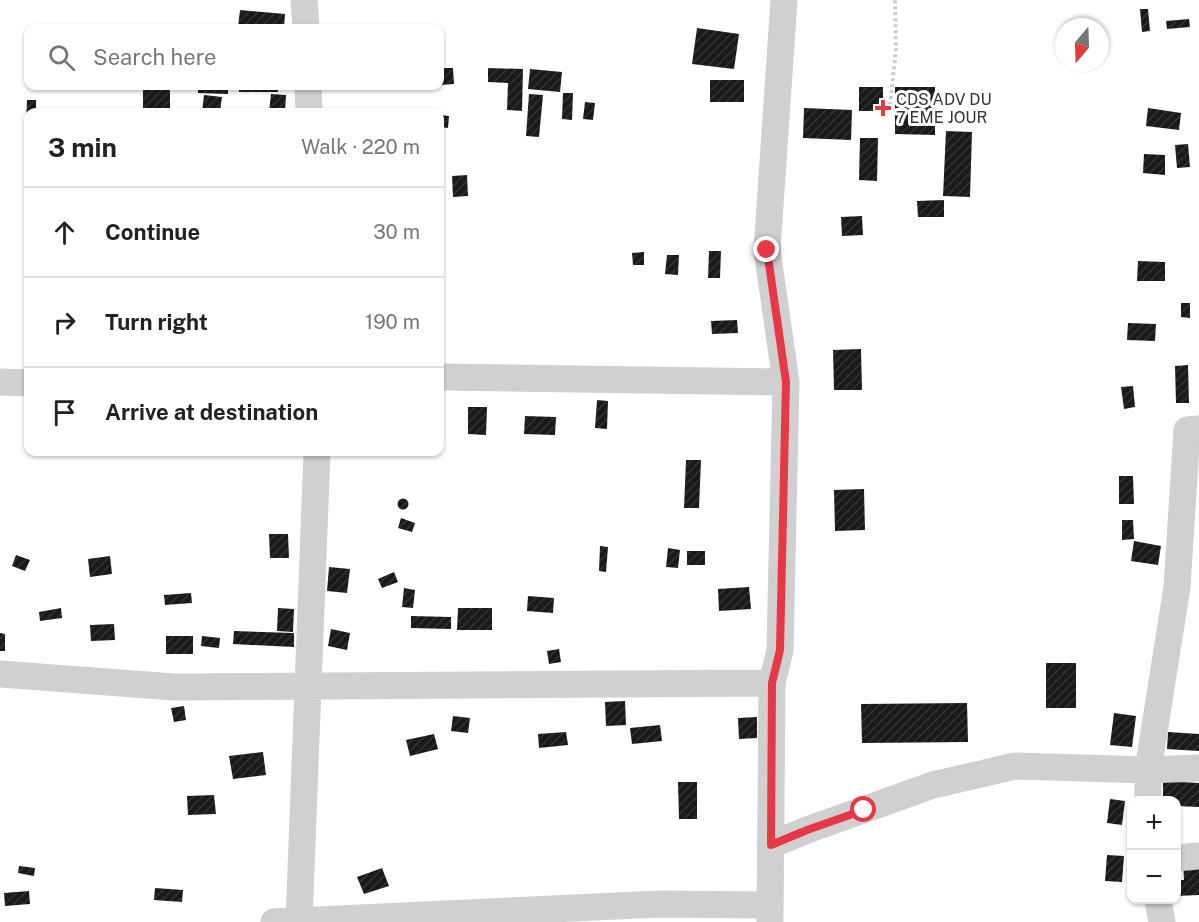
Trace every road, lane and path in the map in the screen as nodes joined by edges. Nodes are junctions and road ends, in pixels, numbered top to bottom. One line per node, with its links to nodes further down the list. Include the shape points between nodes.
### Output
1 (304, 0): 4 (street)
2 (784, 0): 10 (street, via 767,250)
3 (895, 0): 6 (path, via 896,50)
4 (306, 24)
5 (308, 90): 7 (street)
6 (890, 105)
7 (309, 108)
8 (444, 377): 10 (street)
9 (0, 382): 11 (street)
10 (786, 382): 16 (street, via 780,650)
11 (24, 383)
12 (1199, 429): 14 (street, via 1187,429)
13 (317, 456): 17 (street)
14 (1188, 588): 19 (street)
15 (0, 675): 17 (street, via 174,687)
16 (772, 683): 17 (street); 21 (street)
17 (309, 686): 26 (street)
18 (1199, 768): 19 (street)
19 (1148, 770): 20 (street); 21 (street, via 1015,766 933,785)
20 (1148, 796)
21 (771, 845): 25 (street)
22 (1199, 856): 23 (street)
23 (1181, 858)
24 (1159, 904): 27 (street)
25 (770, 914): 26 (street, via 660,904)
26 (290, 921)
27 (1162, 922)

